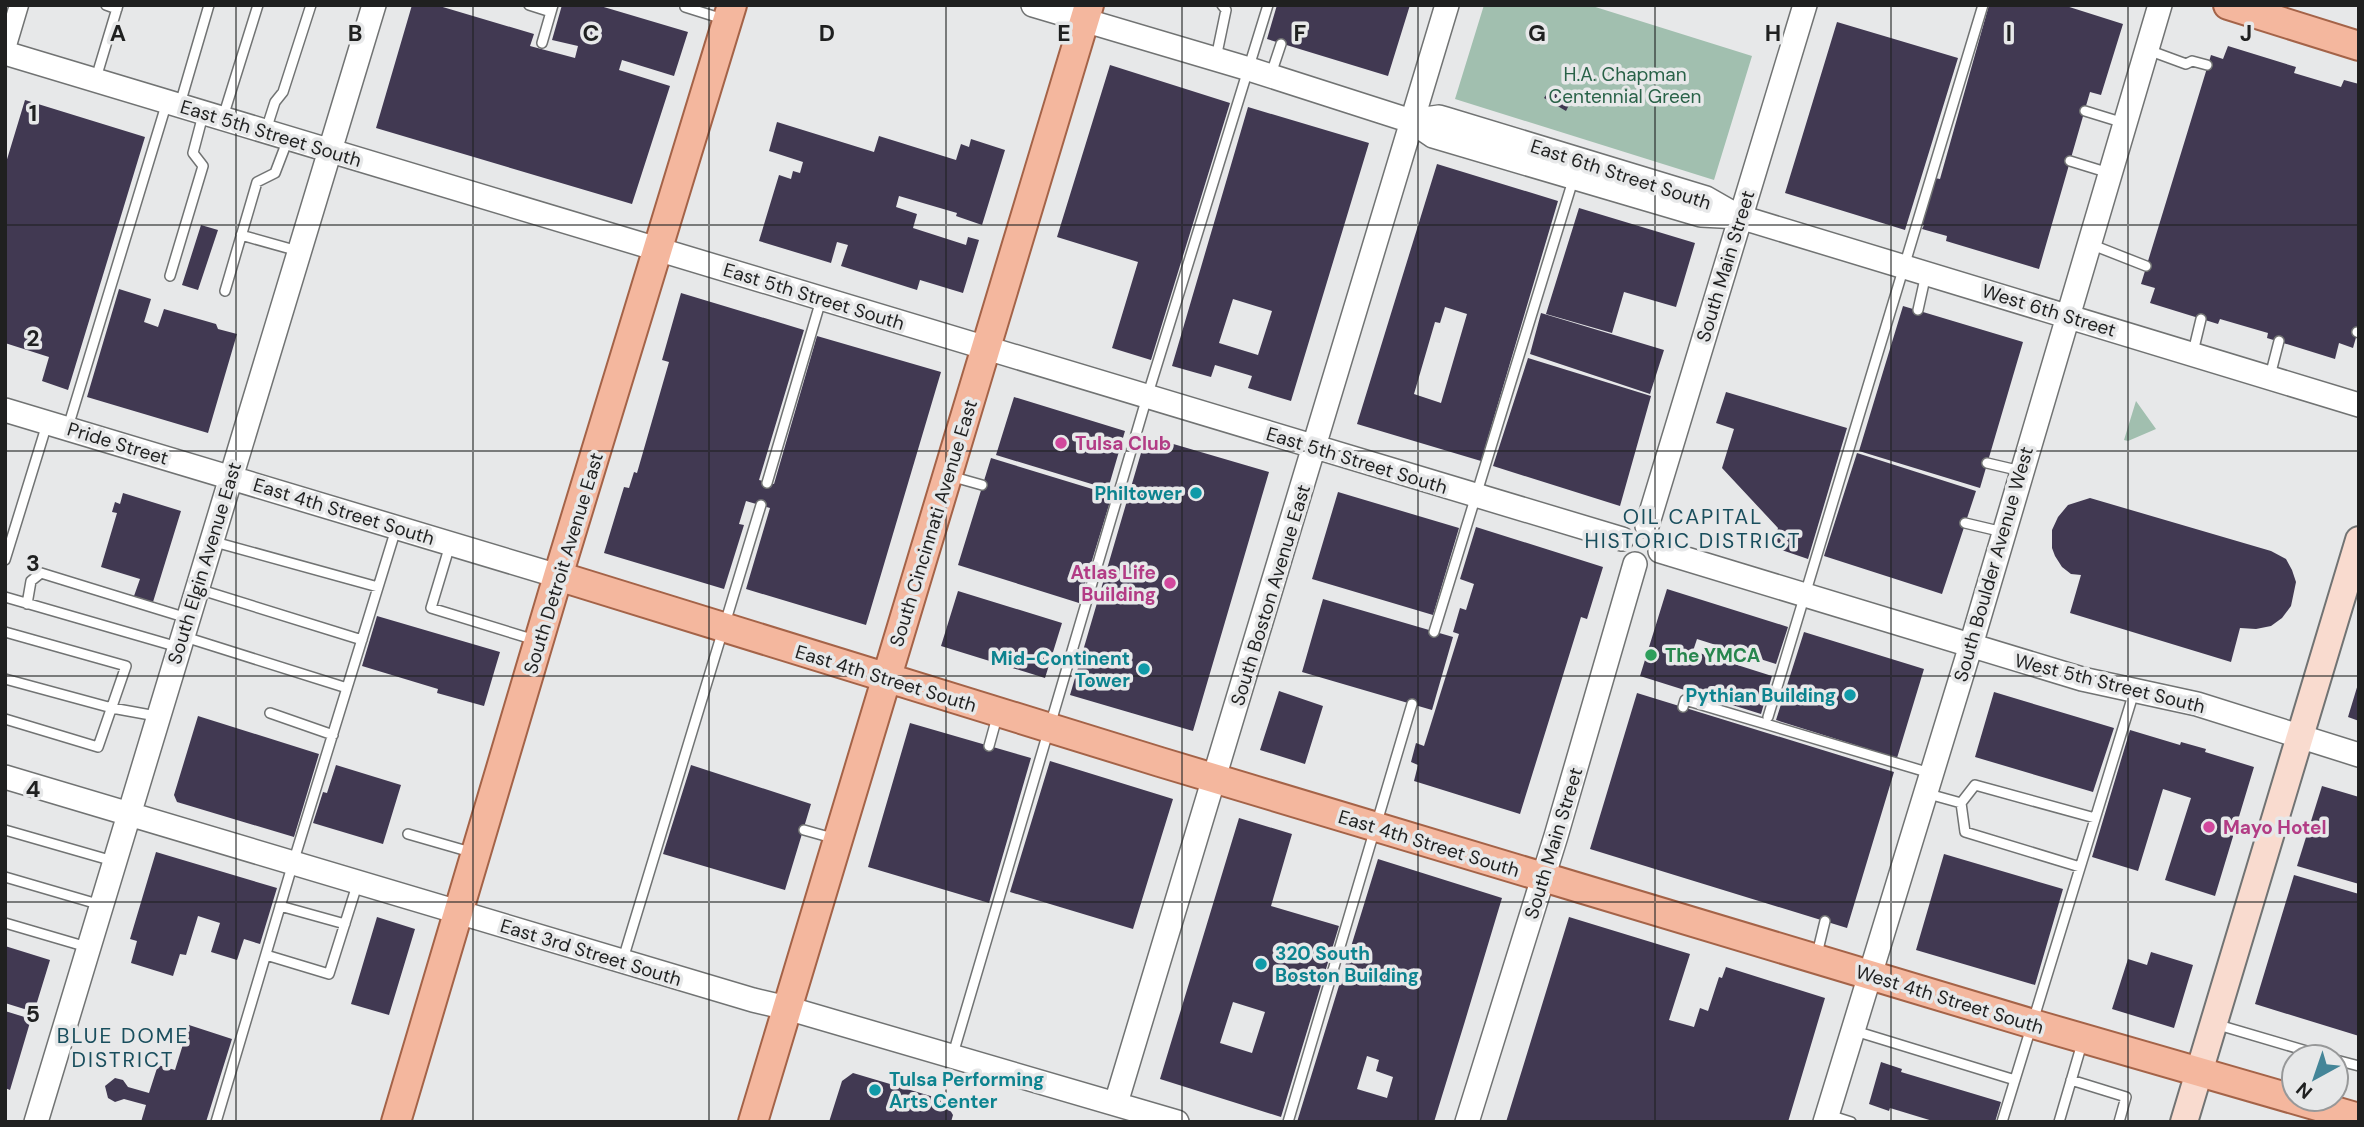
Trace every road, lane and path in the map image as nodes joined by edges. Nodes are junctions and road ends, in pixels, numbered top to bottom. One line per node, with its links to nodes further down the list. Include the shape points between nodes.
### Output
1 (19, 5): 23 (street)
2 (106, 5): 16 (lane)
3 (209, 5): 30 (lane)
4 (258, 5): 32 (lane)
5 (311, 5): 35 (lane, via 283,92)
6 (374, 5): 37 (street, South Elgin Avenue East)
7 (529, 5): 18 (lane)
8 (1033, 5): 20 (street, East 6th Street South)
9 (1223, 5): 26 (lane, via 1226,10)
10 (1268, 5): 28 (lane)
11 (1447, 5): 33 (street, South Boston Avenue East)
12 (1805, 5): 41 (street, South Main Street)
13 (1983, 5): 46 (lane)
14 (2160, 5): 25 (street, South Boulder Avenue West)
15 (2228, 5): 24 (main road)
16 (118, 7): 29 (lane)
17 (685, 7): 19 (lane)
18 (552, 9): 21 (lane)
19 (730, 13): 44 (main road, South Detroit Avenue East)
20 (1087, 13): 26 (street, East 6th Street South); 56 (main road, South Cincinnati Avenue East)
21 (542, 43)
22 (1281, 44): 28 (lane)
23 (6, 46): 29 (street, East 5th Street South)
24 (2359, 46)
25 (2146, 50): 27 (lane, via 2186,64); 34 (street, South Boulder Avenue West)
26 (1215, 60): 28 (street, East 6th Street South)
27 (2207, 65)
28 (1260, 73): 33 (street, East 6th Street South); 59 (lane)
29 (96, 80): 30 (street, East 5th Street South)
30 (173, 103): 32 (street, East 5th Street South); 62 (lane)
31 (2085, 111): 34 (lane)
32 (214, 116): 35 (street, East 5th Street South); 49 (lane, via 194,153 203,166)
33 (1411, 121): 39 (street, East 6th Street South, via 1433,136); 63 (street, South Boston Avenue East)
34 (2124, 123): 40 (street, South Boulder Avenue West)
35 (265, 131): 36 (street, East 5th Street South)
36 (288, 138): 37 (street, East 5th Street South); 42 (lane, via 275,173 257,182)
37 (329, 151): 44 (street, East 5th Street South); 45 (street, South Elgin Avenue East)
38 (2070, 161): 40 (lane)
39 (1576, 168): 41 (street, East 6th Street South, via 1706,198); 70 (lane)
40 (2109, 173): 43 (street, South Boulder Avenue West)
41 (1740, 217): 46 (street, West 6th Street); 74 (street, South Main Street)
42 (242, 235): 45 (lane); 50 (lane)
43 (2088, 243): 47 (lane); 53 (street, South Boulder Avenue West)
44 (659, 249): 51 (street, East 5th Street South); 83 (main road, South Detroit Avenue East)
45 (299, 251): 67 (street, South Elgin Avenue East)
46 (1904, 267): 48 (street, West 6th Street); 86 (lane)
47 (2146, 267)
48 (1926, 274): 52 (lane); 53 (street, West 6th Street)
49 (170, 276)
50 (225, 291)
51 (821, 298): 56 (street, East 5th Street South); 68 (lane)
52 (1918, 310)
53 (2067, 315): 57 (street, West 6th Street); 65 (street, South Boulder Avenue West)
54 (2201, 319): 57 (lane)
55 (2279, 341): 58 (lane)
56 (986, 348): 59 (street, East 5th Street South); 66 (main road, South Cincinnati Avenue East)
57 (2193, 354): 58 (street, West 6th Street)
58 (2270, 377): 60 (street, West 6th Street)
59 (1147, 397): 63 (street, East 5th Street South); 108 (lane)
60 (2359, 405)
61 (5, 410): 62 (street, Pride Street)
62 (57, 426): 67 (street, Pride Street); 81 (lane)
63 (1315, 448): 70 (street, East 5th Street South); 114 (street, South Boston Avenue East)
64 (1987, 463): 65 (lane)
65 (2021, 471): 75 (street, South Boulder Avenue West)
66 (947, 475): 69 (lane); 96 (main road, South Cincinnati Avenue East)
67 (230, 477): 73 (street, East 4th Street South); 78 (street, South Elgin Avenue East)
68 (767, 483)
69 (982, 485)
70 (1476, 496): 76 (street, East 5th Street South); 91 (lane)
71 (761, 505): 89 (lane)
72 (1965, 523): 75 (lane)
73 (397, 527): 79 (street, East 4th Street South); 84 (lane)
74 (1647, 527): 76 (street, via 1632,527); 80 (street, via 1658,536)
75 (2003, 532): 95 (street, South Boulder Avenue West)
76 (1622, 539): 82 (street, via 1623,554)
77 (2359, 540): 110 (main road)
78 (211, 541): 84 (lane); 85 (street, South Elgin Avenue East)
79 (450, 543): 83 (street, East 4th Street South); 94 (lane, via 431,608)
80 (1660, 551): 82 (street, via 1652,562); 86 (street, West 5th Street South)
81 (5, 560)
82 (1635, 564): 129 (street, South Main Street)
83 (558, 576): 89 (main road, East 4th Street South); 94 (main road, South Detroit Avenue East)
84 (378, 587): 93 (lane)
85 (196, 589): 92 (street, South Elgin Avenue East); 93 (lane)
86 (1804, 595): 95 (street, West 5th Street South); 106 (lane)
87 (5, 597): 88 (lane)
88 (27, 604): 92 (lane); 92 (lane, via 31,580 41,573)
89 (725, 628): 96 (main road, East 4th Street South); 140 (lane)
90 (5, 632): 102 (lane, via 126,666)
91 (1434, 632)
92 (182, 634): 98 (lane); 105 (street, South Elgin Avenue East)
93 (362, 640): 98 (lane)
94 (539, 641): 124 (main road, South Detroit Avenue East)
95 (1971, 645): 99 (street, West 5th Street South); 115 (street, South Boulder Avenue West)
96 (886, 677): 104 (main road, East 4th Street South); 123 (main road, South Cincinnati Avenue East)
97 (5, 679): 102 (lane)
98 (347, 688): 109 (lane)
99 (2134, 690): 110 (street, West 5th Street South); 118 (lane)
100 (1412, 704): 119 (lane)
101 (1683, 707): 115 (lane, via 1685,700)
102 (112, 708): 105 (lane); 107 (lane, via 98,747)
103 (270, 713): 109 (lane)
104 (999, 713): 108 (main road, East 4th Street South); 111 (lane)
105 (158, 717): 117 (street, South Elgin Avenue East)
106 (1768, 717)
107 (5, 719)
108 (1051, 729): 114 (main road, East 4th Street South); 148 (lane)
109 (333, 735): 126 (lane)
110 (2298, 735): 112 (street, West 5th Street South); 144 (main road)
111 (989, 746)
112 (2359, 755)
113 (5, 777): 117 (street, East 3rd Street South)
114 (1215, 778): 119 (main road, East 4th Street South); 153 (street, South Boston Avenue East)
115 (1927, 783): 116 (lane); 141 (street, South Boulder Avenue West)
116 (1961, 803): 118 (lane, via 1975,785); 127 (lane, via 1965,832)
117 (129, 814): 125 (street, South Elgin Avenue East); 126 (street, East 3rd Street South)
118 (2095, 818): 127 (lane)
119 (1376, 827): 129 (main road, East 4th Street South); 160 (lane)
120 (5, 830): 125 (lane)
121 (804, 830): 123 (lane)
122 (408, 834): 124 (lane)
123 (838, 839): 142 (main road, South Cincinnati Avenue East)
124 (477, 853): 133 (main road, South Detroit Avenue East)
125 (114, 862): 131 (street, South Elgin Avenue East)
126 (293, 863): 130 (street, East 3rd Street South); 132 (lane)
127 (2080, 867): 143 (lane)
128 (5, 877): 131 (lane)
129 (1543, 877): 139 (main road, West 4th Street South); 161 (street, South Main Street)
130 (358, 883): 133 (street, East 3rd Street South); 136 (lane)
131 (101, 905): 137 (street, South Elgin Avenue East)
132 (281, 906): 136 (lane); 138 (lane)
133 (459, 912): 140 (street, East 3rd Street South); 157 (main road, South Detroit Avenue East)
134 (1825, 922): 139 (lane)
135 (5, 923): 137 (lane)
136 (345, 924): 138 (lane, via 328,974)
137 (88, 948): 155 (street, South Elgin Avenue East)
138 (266, 956): 156 (lane)
139 (1816, 959): 141 (main road, West 4th Street South)
140 (622, 961): 142 (street, East 3rd Street South)
141 (1870, 975): 143 (main road, West 4th Street South); 145 (street, South Boulder Avenue West)
142 (787, 1008): 148 (street, East 3rd Street South); 158 (main road, South Cincinnati Avenue East)
143 (2033, 1024): 146 (main road, West 4th Street South); 150 (lane)
144 (2213, 1024): 147 (lane); 149 (main road)
145 (1853, 1030): 150 (lane); 154 (street, South Boulder Avenue West)
146 (2083, 1039): 149 (main road, West 4th Street South); 151 (lane)
147 (2280, 1045)
148 (953, 1056): 153 (street, East 3rd Street South)
149 (2199, 1072): 152 (main road, West 4th Street South); 166 (main road)
150 (2015, 1080): 163 (lane)
151 (2071, 1080): 164 (lane); 165 (lane, via 2126,1097)
152 (2280, 1094)
153 (1116, 1103): 159 (street, East 3rd Street South)
154 (1826, 1118): 162 (lane)
155 (36, 1122)
156 (216, 1122)
157 (396, 1122)
158 (753, 1122)
159 (1177, 1122)
160 (1288, 1122)
161 (1467, 1122)
162 (1850, 1122)
163 (2003, 1122)
164 (2059, 1122)
165 (2119, 1122)
166 (2184, 1122)

